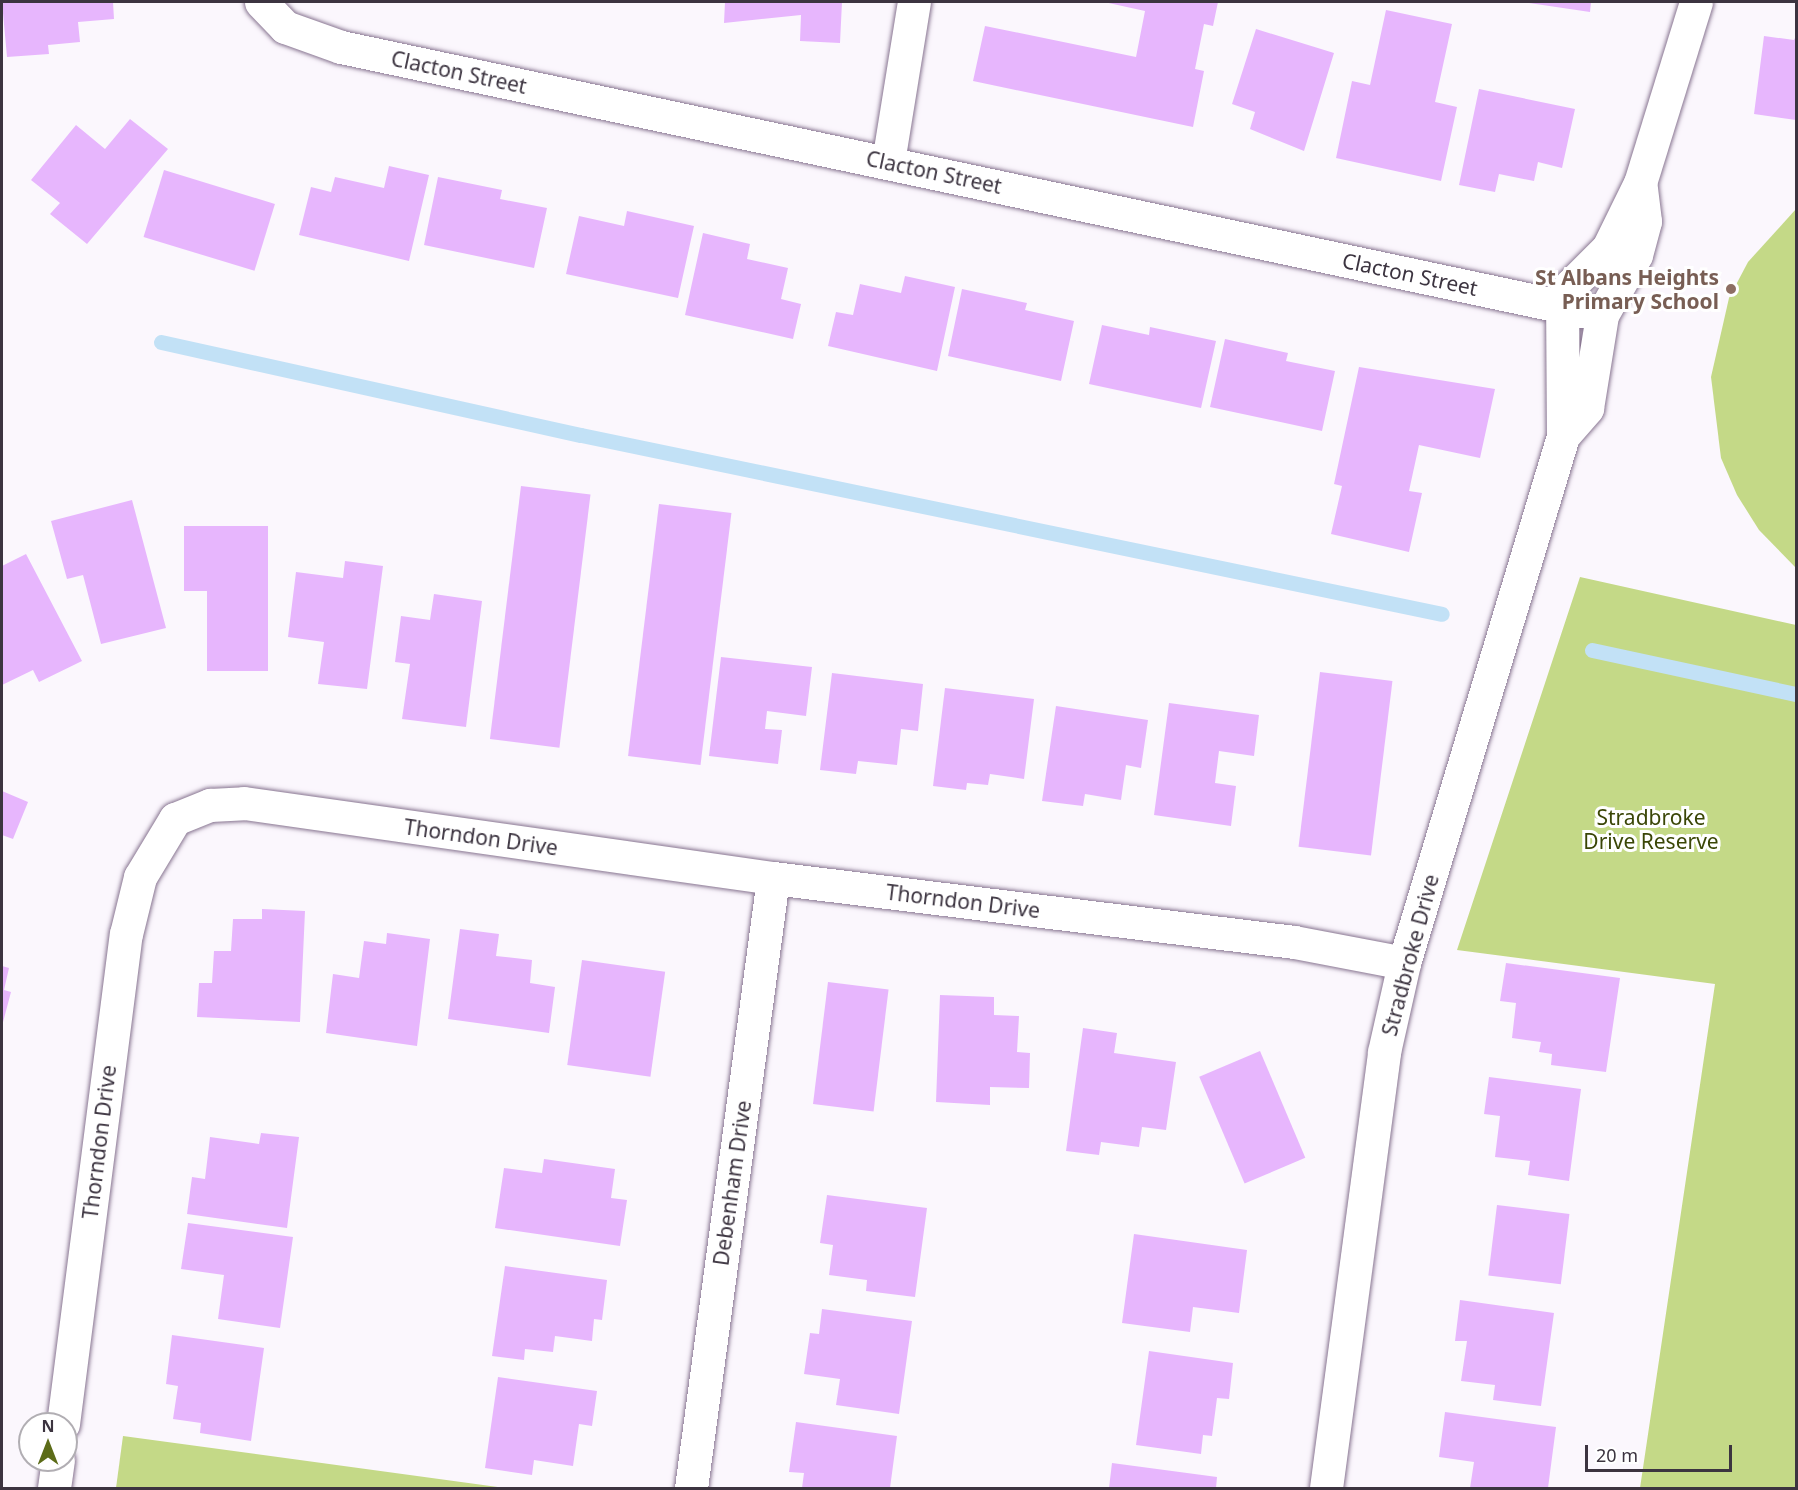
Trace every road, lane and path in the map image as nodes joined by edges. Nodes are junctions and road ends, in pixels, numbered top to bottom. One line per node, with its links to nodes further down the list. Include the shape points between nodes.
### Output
1 (914, 2): 4 (street)
2 (1696, 2): 5 (street, Stradbroke Drive)
3 (266, 10): 4 (street, Clacton Street, via 305,37 341,47)
4 (888, 162): 6 (street, Clacton Street)
5 (1640, 183): 6 (street, Stradbroke Drive, via 1608,248 1571,285); 7 (street, Stradbroke Drive, via 1645,221 1636,255)
6 (1562, 307): 7 (street, Clacton Street); 8 (street, Stradbroke Drive)
7 (1602, 315): 8 (street, Stradbroke Drive, via 1594,342 1594,386 1587,408)
8 (1563, 436): 10 (street, Stradbroke Drive)
9 (772, 878): 10 (street, Thorndon Drive, via 1294,942); 11 (street, Thorndon Drive, via 244,803 210,805 175,819 140,877 126,934); 14 (street, Debenham Drive)
10 (1404, 963): 15 (street, Stradbroke Drive, via 1381,1074)
11 (65, 1412)
12 (56, 1472): 13 (street)
13 (54, 1488)
14 (691, 1488)
15 (1326, 1488)

